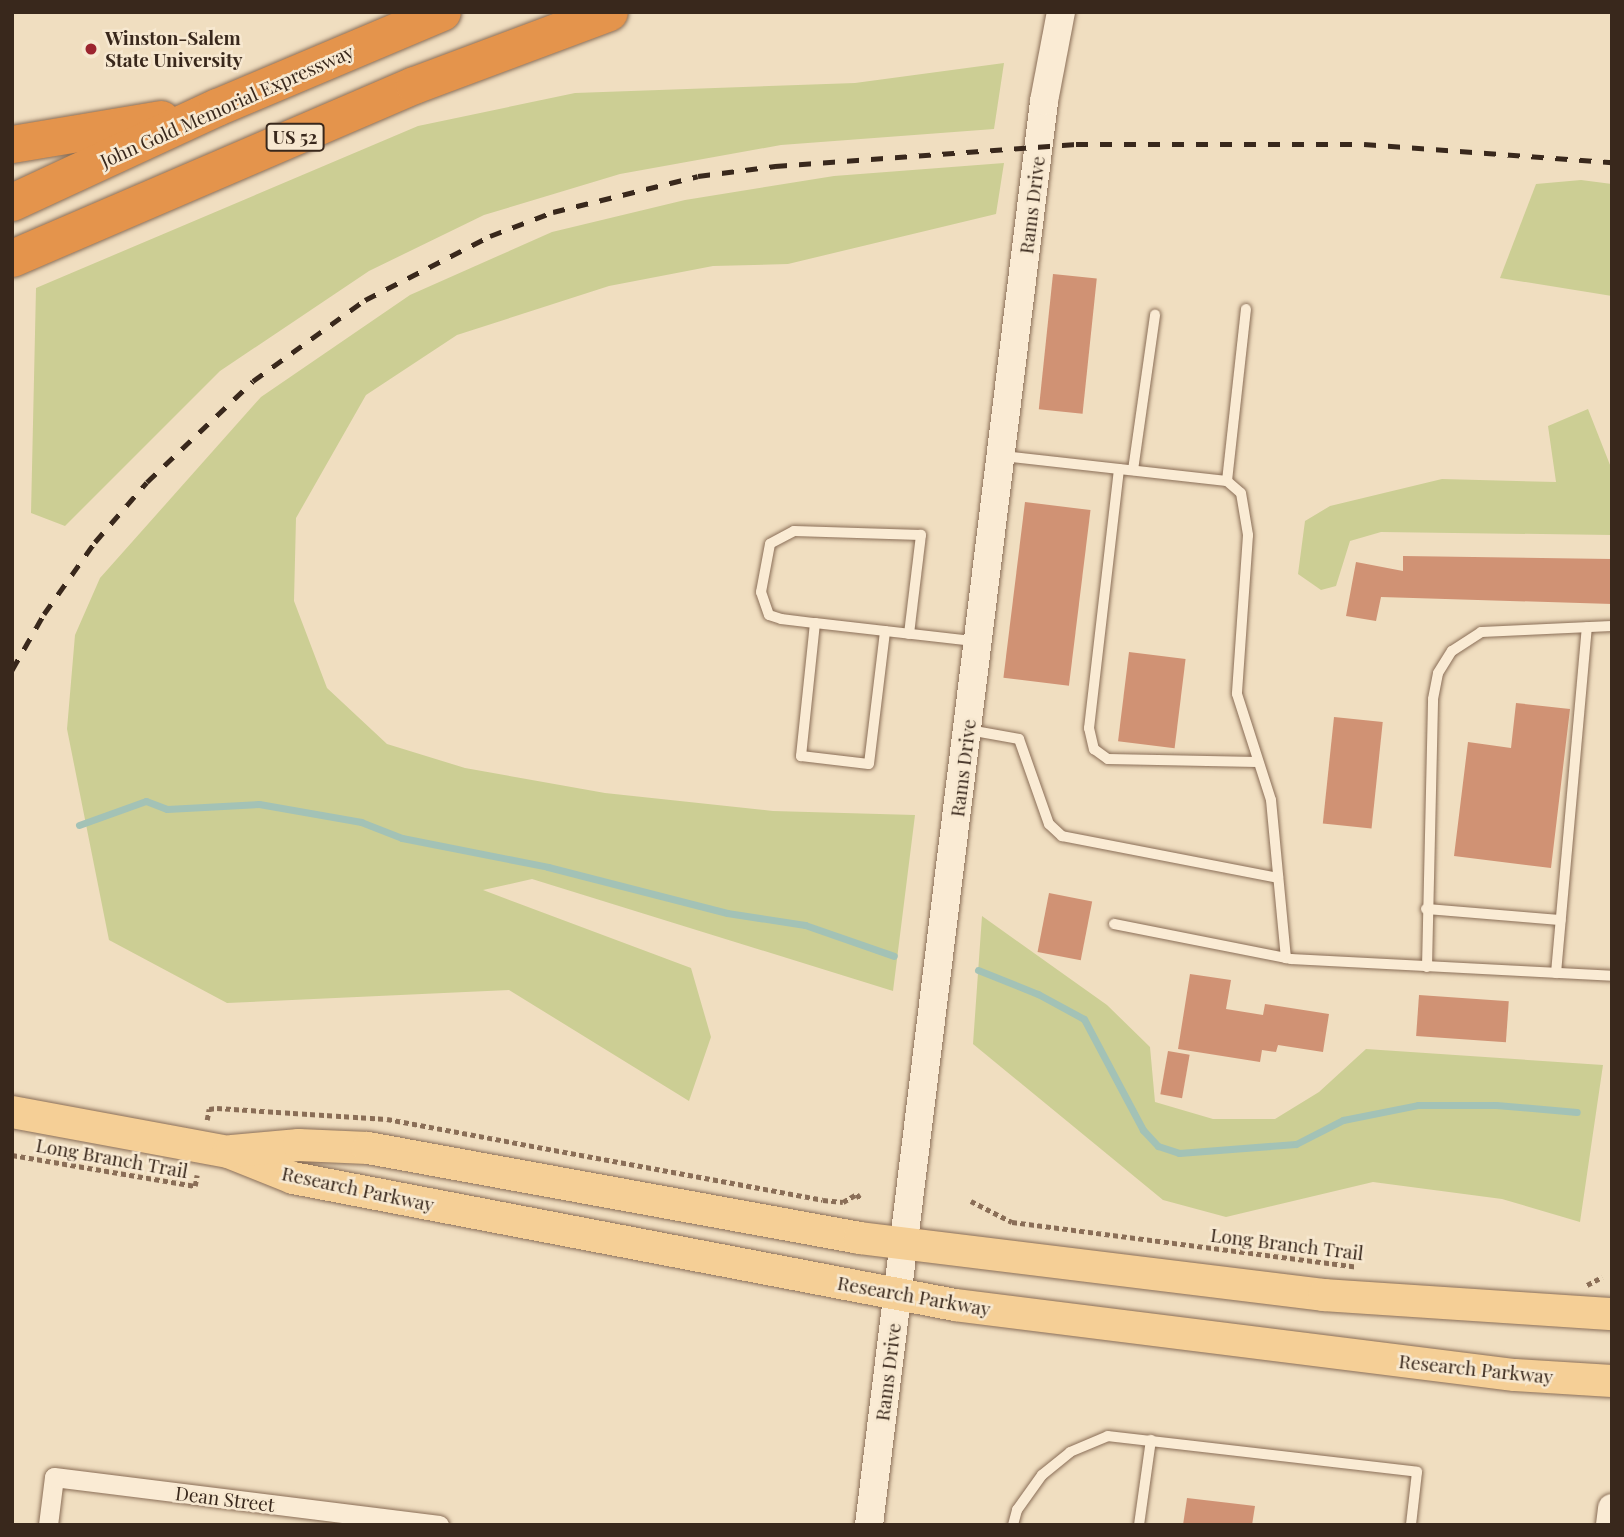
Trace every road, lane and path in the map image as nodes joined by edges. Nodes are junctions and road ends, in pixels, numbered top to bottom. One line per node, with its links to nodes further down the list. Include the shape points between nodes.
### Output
1 (442, 12): 4 (highway, John Gold Memorial Expressway)
2 (609, 12): 7 (highway, US 52, via 414,85)
3 (1061, 12): 10 (main road, Rams Drive, via 1044,101)
4 (217, 107): 5 (highway, via 84,135); 6 (highway, John Gold Memorial Expressway)
5 (12, 144)
6 (12, 202)
7 (12, 258)
8 (1246, 309): 13 (lane)
9 (1155, 315): 12 (lane)
10 (1001, 456): 11 (lane); 19 (main road, Rams Drive)
11 (1119, 469): 12 (lane); 21 (lane, via 1089,729 1094,749 1108,759)
12 (1133, 470): 13 (lane)
13 (1227, 481): 21 (lane, via 1241,493 1247,510 1237,694)
14 (815, 623): 17 (lane); 17 (lane, via 801,756 815,758 869,764); 18 (lane, via 769,615 761,592 770,544 794,531 921,535)
15 (1612, 625): 16 (lane)
16 (1587, 627): 23 (lane, via 1481,632 1452,651 1438,673 1433,699); 24 (lane)
17 (885, 631): 18 (lane)
18 (909, 634): 19 (lane)
19 (978, 642): 20 (main road, Rams Drive)
20 (968, 730): 22 (lane, via 1019,739 1049,824 1062,836); 35 (main road, Rams Drive)
21 (1257, 762): 22 (lane, via 1271,800)
22 (1278, 878): 26 (lane)
23 (1426, 909): 24 (lane); 27 (lane)
24 (1561, 920): 28 (lane)
25 (1114, 924): 26 (lane)
26 (1286, 958): 27 (lane)
27 (1427, 967): 28 (lane)
28 (1556, 973): 29 (lane)
29 (1612, 976)
30 (12, 1112): 31 (main road, Research Parkway)
31 (228, 1152): 35 (main road, Research Parkway, via 299,1145 394,1152); 39 (main road, Research Parkway, via 293,1178)
32 (12, 1155): 33 (path, Long Branch Trail, via 195,1186)
33 (197, 1175)
34 (971, 1201): 36 (path, Long Branch Trail, via 1012,1222)
35 (904, 1243): 39 (main road, Rams Drive); 40 (main road, Research Parkway, via 1324,1295)
36 (1372, 1269)
37 (1602, 1277): 38 (path)
38 (1578, 1289)
39 (898, 1294): 41 (main road, Research Parkway, via 1502,1373); 46 (main road, Rams Drive)
40 (1612, 1314)
41 (1612, 1381)
42 (1151, 1440): 47 (lane, via 1108,1436 1070,1452 1042,1475 1017,1510); 48 (lane); 49 (lane, via 1417,1472)
43 (1612, 1508): 50 (main road)
44 (48, 1525): 45 (street, Dean Street, via 54,1478)
45 (439, 1525)
46 (869, 1525)
47 (1013, 1525)
48 (1139, 1525)
49 (1411, 1525)
50 (1610, 1525)

